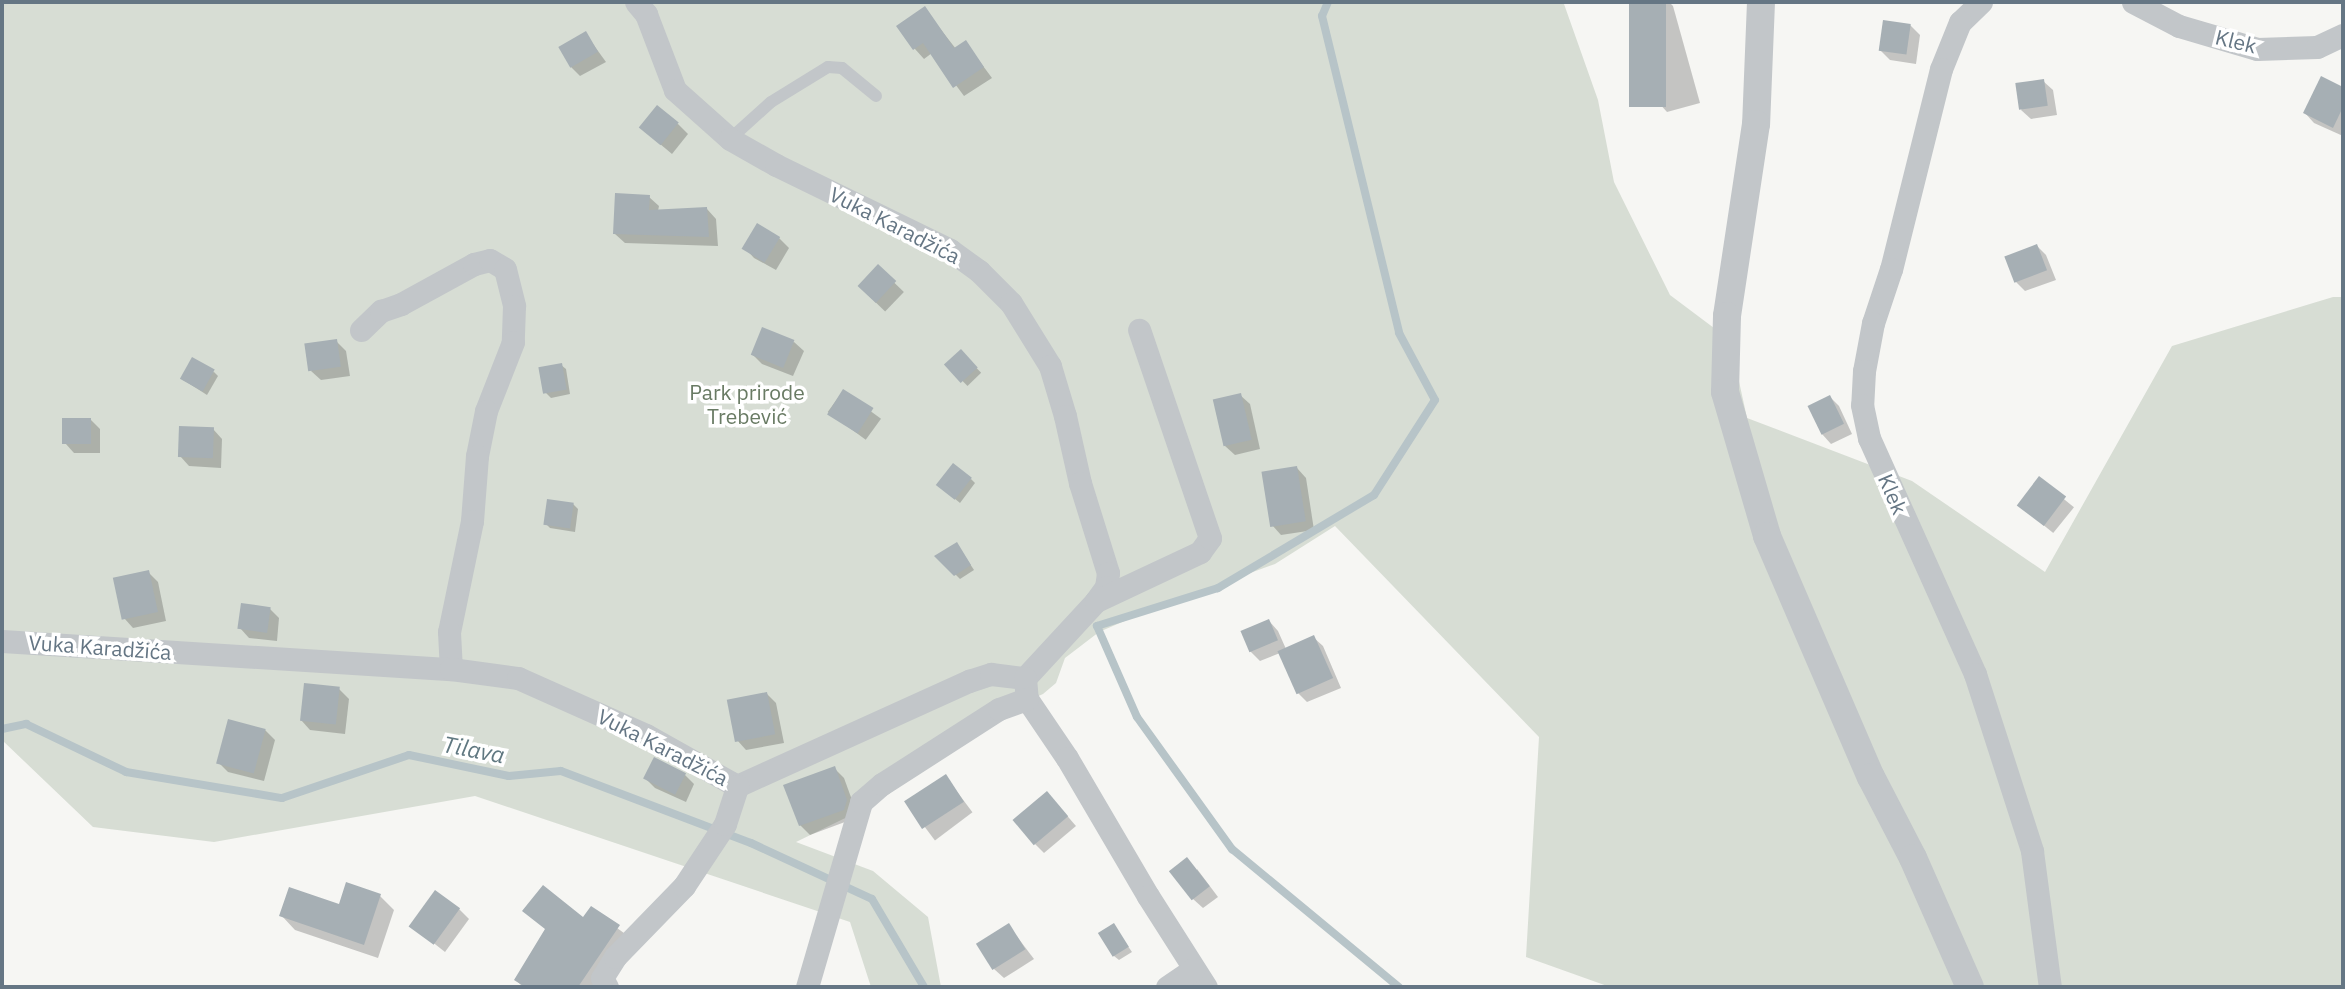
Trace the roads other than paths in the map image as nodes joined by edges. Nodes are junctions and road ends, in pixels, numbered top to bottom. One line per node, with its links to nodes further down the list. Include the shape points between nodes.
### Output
1 (636, 2): 7 (street, Vuka Karadžića, via 646,14 675,90)
2 (1760, 2): 19 (street, via 1756,124 1727,316 1725,392 1767,537 1871,777)
3 (1981, 2): 20 (street, Klek, via 1960,22 1941,69 1873,323 1862,405 1869,438 1975,674 2028,838)
4 (2133, 2): 5 (street, Klek, via 2179,26 2257,50 2317,47)
5 (2343, 35)
6 (876, 96): 7 (lane, via 842,68 828,67 772,102)
7 (730, 139): 10 (street, Vuka Karadžića, via 950,250 1011,303 1050,366 1065,416 1108,573 1106,587)
8 (361, 330): 12 (street, via 381,311 474,264 490,260 505,269 514,306 513,342 486,411 477,456 472,521 449,632)
9 (1139, 330): 10 (street, via 1210,538 1200,552)
10 (1096, 601): 13 (street, Vuka Karadžića)
11 (2, 640): 12 (street, Vuka Karadžića)
12 (451, 669): 14 (street, Vuka Karadžića, via 518,678 646,734)
13 (1026, 689): 14 (street, Vuka Karadžića, via 991,674 969,681); 15 (street); 17 (street, via 861,802)
14 (737, 786): 16 (street, via 725,824 684,886 615,957 602,978)
15 (1200, 978): 18 (street)
16 (607, 987)
17 (807, 987)
18 (1167, 987)
19 (1970, 987)
20 (2050, 987)

